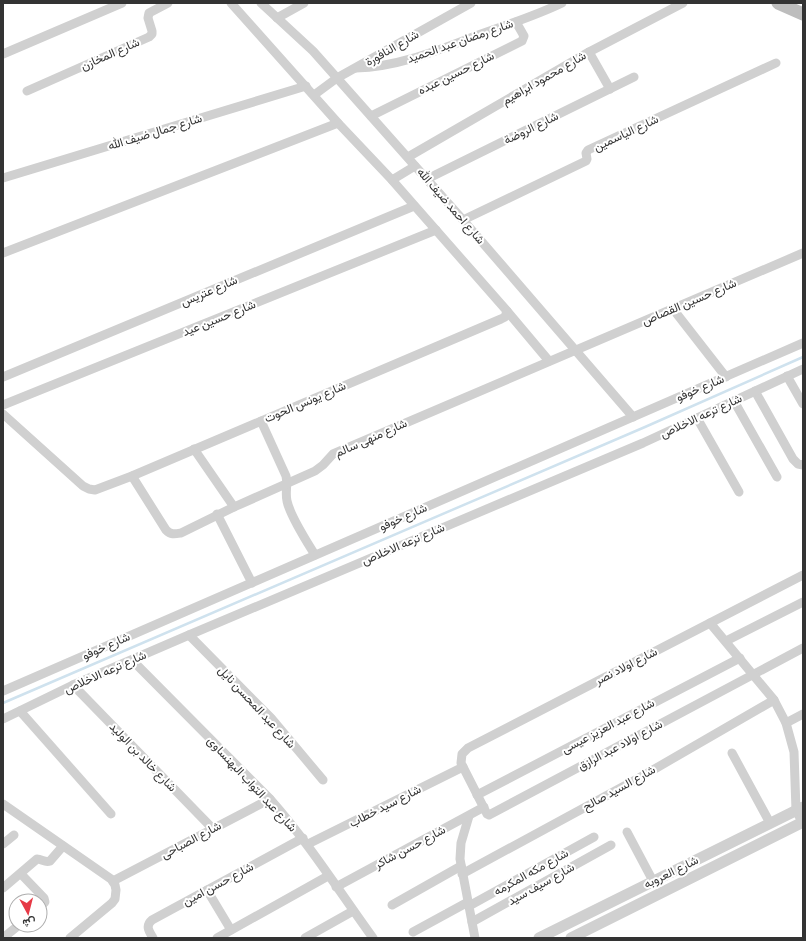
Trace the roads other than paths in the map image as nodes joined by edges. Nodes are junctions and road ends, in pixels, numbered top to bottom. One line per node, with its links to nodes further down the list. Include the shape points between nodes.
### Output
1 (122, 3): 14 (street)
2 (168, 3): 21 (street, شارع المخازن, via 149,13 152,34 149,37)
3 (231, 3): 19 (street)
4 (261, 3): 11 (street, شارع احمد ضيف الله)
5 (304, 3): 11 (street)
6 (471, 3): 16 (street, شارع النافورة)
7 (562, 3): 12 (street, شارع رمضان عبد الحميد)
8 (683, 3): 13 (street, شارع محمود ابراهيم)
9 (778, 3): 10 (main road)
10 (803, 14)
11 (277, 18): 18 (street, شارع احمد ضيف الله, via 313,51)
12 (516, 22): 16 (street, شارع رمضان عبد الحميد, via 386,65); 23 (street, شارع حسين عبده, via 524,36 522,41)
13 (589, 52): 20 (street); 25 (street, شارع محمود ابراهيم)
14 (3, 54)
15 (776, 63): 31 (street, شارع الياسمين, via 587,151 586,161)
16 (356, 68): 18 (street, شارع النافورة)
17 (634, 77): 20 (street, شارع الروضة)
18 (337, 78): 22 (street, شارع النافورة); 23 (street, شارع احمد ضيف الله)
19 (306, 86): 22 (street); 27 (street, شارع جمال ضيف الله)
20 (610, 89): 28 (street, شارع الروضة)
21 (27, 91)
22 (314, 96): 24 (street)
23 (371, 116): 25 (street, شارع احمد ضيف الله)
24 (338, 123): 29 (street); 33 (street)
25 (408, 157): 26 (street, شارع احمد ضيف الله)
26 (416, 166): 28 (street, شارع احمد ضيف الله); 29 (street)
27 (3, 178)
28 (427, 179): 31 (street, شارع احمد ضيف الله)
29 (392, 180): 30 (street)
30 (414, 206): 32 (street); 42 (street, شارع عتريس)
31 (463, 220): 38 (street, شارع احمد ضيف الله)
32 (436, 230): 36 (street); 47 (street, شارع حسين عيد)
33 (3, 253)
34 (803, 254): 35 (street, شارع حسين القصاص)
35 (673, 308): 38 (street, شارع حسين القصاص); 43 (street)
36 (508, 311): 39 (street); 51 (street, شارع يونس الحوت, via 501,319)
37 (803, 343): 43 (street, شارع خوفو)
38 (575, 351): 39 (street, شارع منهى سالم); 49 (street, شارع احمد ضيف الله)
39 (549, 361): 56 (street, شارع منهى سالم, via 333,454 315,471)
40 (803, 369): 41 (street, شارع ترعه الاخلاص)
41 (787, 376): 44 (street, شارع ترعه الاخلاص); 46 (street)
42 (3, 377)
43 (726, 377): 49 (street, شارع خوفو)
44 (755, 391): 45 (street, شارع ترعه الاخلاص); 53 (street, via 793,459)
45 (734, 401): 50 (street, شارع ترعه الاخلاص); 55 (street)
46 (803, 404)
47 (3, 405)
48 (3, 414): 54 (street, شارع يونس الحوت, via 89,489 99,489)
49 (633, 417): 60 (street, شارع خوفو)
50 (697, 418): 57 (street); 65 (street, شارع ترعه الاخلاص, via 644,443)
51 (261, 421): 52 (street, شارع يونس الحوت); 56 (street, via 283,469)
52 (194, 449): 54 (street, شارع يونس الحوت); 58 (street)
53 (803, 465)
54 (132, 476): 59 (street, شارع منهى سالم, via 170,533 181,533)
55 (777, 477)
56 (287, 484): 58 (street, شارع منهى سالم); 60 (street, via 287,502 290,510)
57 (740, 492)
58 (234, 507): 59 (street, شارع منهى سالم)
59 (218, 514): 62 (street)
60 (315, 555): 62 (street, شارع خوفو)
61 (803, 574): 64 (street, شارع اولاد نصر)
62 (252, 583): 72 (street, شارع خوفو)
63 (803, 602): 66 (street)
64 (710, 623): 66 (street); 79 (street, شارع اولاد نصر, via 468,748 462,754)
65 (189, 635): 69 (street, شارع ترعه الاخلاص); 80 (street, شارع عبد المحسن نايل, via 271,718)
66 (726, 641): 68 (street)
67 (803, 648): 70 (street, شارع اولاد عبد الرازق)
68 (740, 658): 70 (street); 82 (street, شارع عبد العزيز عيسى)
69 (132, 660): 71 (street, شارع ترعه الاخلاص); 83 (street, شارع عبد التواب البهنساوى)
70 (753, 674): 73 (street); 86 (street, شارع اولاد عبد الرازق, via 489,815)
71 (73, 685): 74 (street, شارع ترعه الاخلاص); 91 (street, شارع خالد بن الوليد)
72 (3, 691)
73 (774, 700): 77 (street); 99 (street, شارع السيد صالح, via 639,778)
74 (20, 711): 76 (street, شارع ترعه الاخلاص); 87 (street)
75 (803, 714): 77 (street)
76 (3, 718)
77 (786, 723): 81 (street)
78 (732, 753): 90 (street)
79 (463, 767): 82 (street); 95 (street, شارع سيد خطاب)
80 (323, 780)
81 (799, 780): 85 (street)
82 (477, 795): 86 (street)
83 (270, 799): 91 (street, شارع الصباحى); 95 (street, شارع عبد التواب البهنساوى)
84 (3, 804): 98 (street)
85 (799, 809): 89 (street); 90 (street, شارع العروبه)
86 (486, 811): 88 (street, شارع حسن شاكر)
87 (111, 814)
88 (469, 816): 99 (street, via 461,843); 104 (street, شارع حسن شاكر)
89 (803, 822): 114 (street, شارع العروبه)
90 (770, 823): 103 (street, شارع العروبه)
91 (213, 829): 102 (street, شارع الصباحى)
92 (627, 832): 103 (street)
93 (14, 835): 96 (street)
94 (594, 837): 108 (street, شارع مكه المكرمه)
95 (305, 841): 101 (street, شارع عبد التواب البهنساوى); 106 (street, شارع حسن امين)
96 (3, 844)
97 (611, 845): 111 (street, شارع سيف سيد)
98 (64, 846): 100 (street, via 50,861 37,859); 102 (street)
99 (462, 870): 108 (street); 109 (street, شارع السيد صالح)
100 (21, 874): 105 (street); 107 (street)
101 (328, 876): 104 (street, شارع عبد التواب البهنساوى); 112 (street)
102 (113, 881): 115 (street, via 116,894 112,903)
103 (653, 881): 121 (street, شارع العروبه)
104 (336, 887): 110 (street, شارع عبد التواب البهنساوى)
105 (3, 888)
106 (207, 890): 112 (street); 116 (street, شارع حسن امين, via 150,921 148,928)
107 (39, 893)
108 (468, 904): 111 (street); 113 (street, شارع مكه المكرمه)
109 (392, 905)
110 (354, 911): 118 (street); 119 (street, شارع عبد التواب البهنساوى)
111 (472, 922): 120 (street)
112 (231, 930): 117 (street)
113 (414, 932)
114 (586, 935): 122 (street, شارع العروبه)
115 (70, 938)
116 (153, 938)
117 (217, 938)
118 (304, 938)
119 (373, 938)
120 (475, 938)
121 (539, 938)
122 (571, 938)

